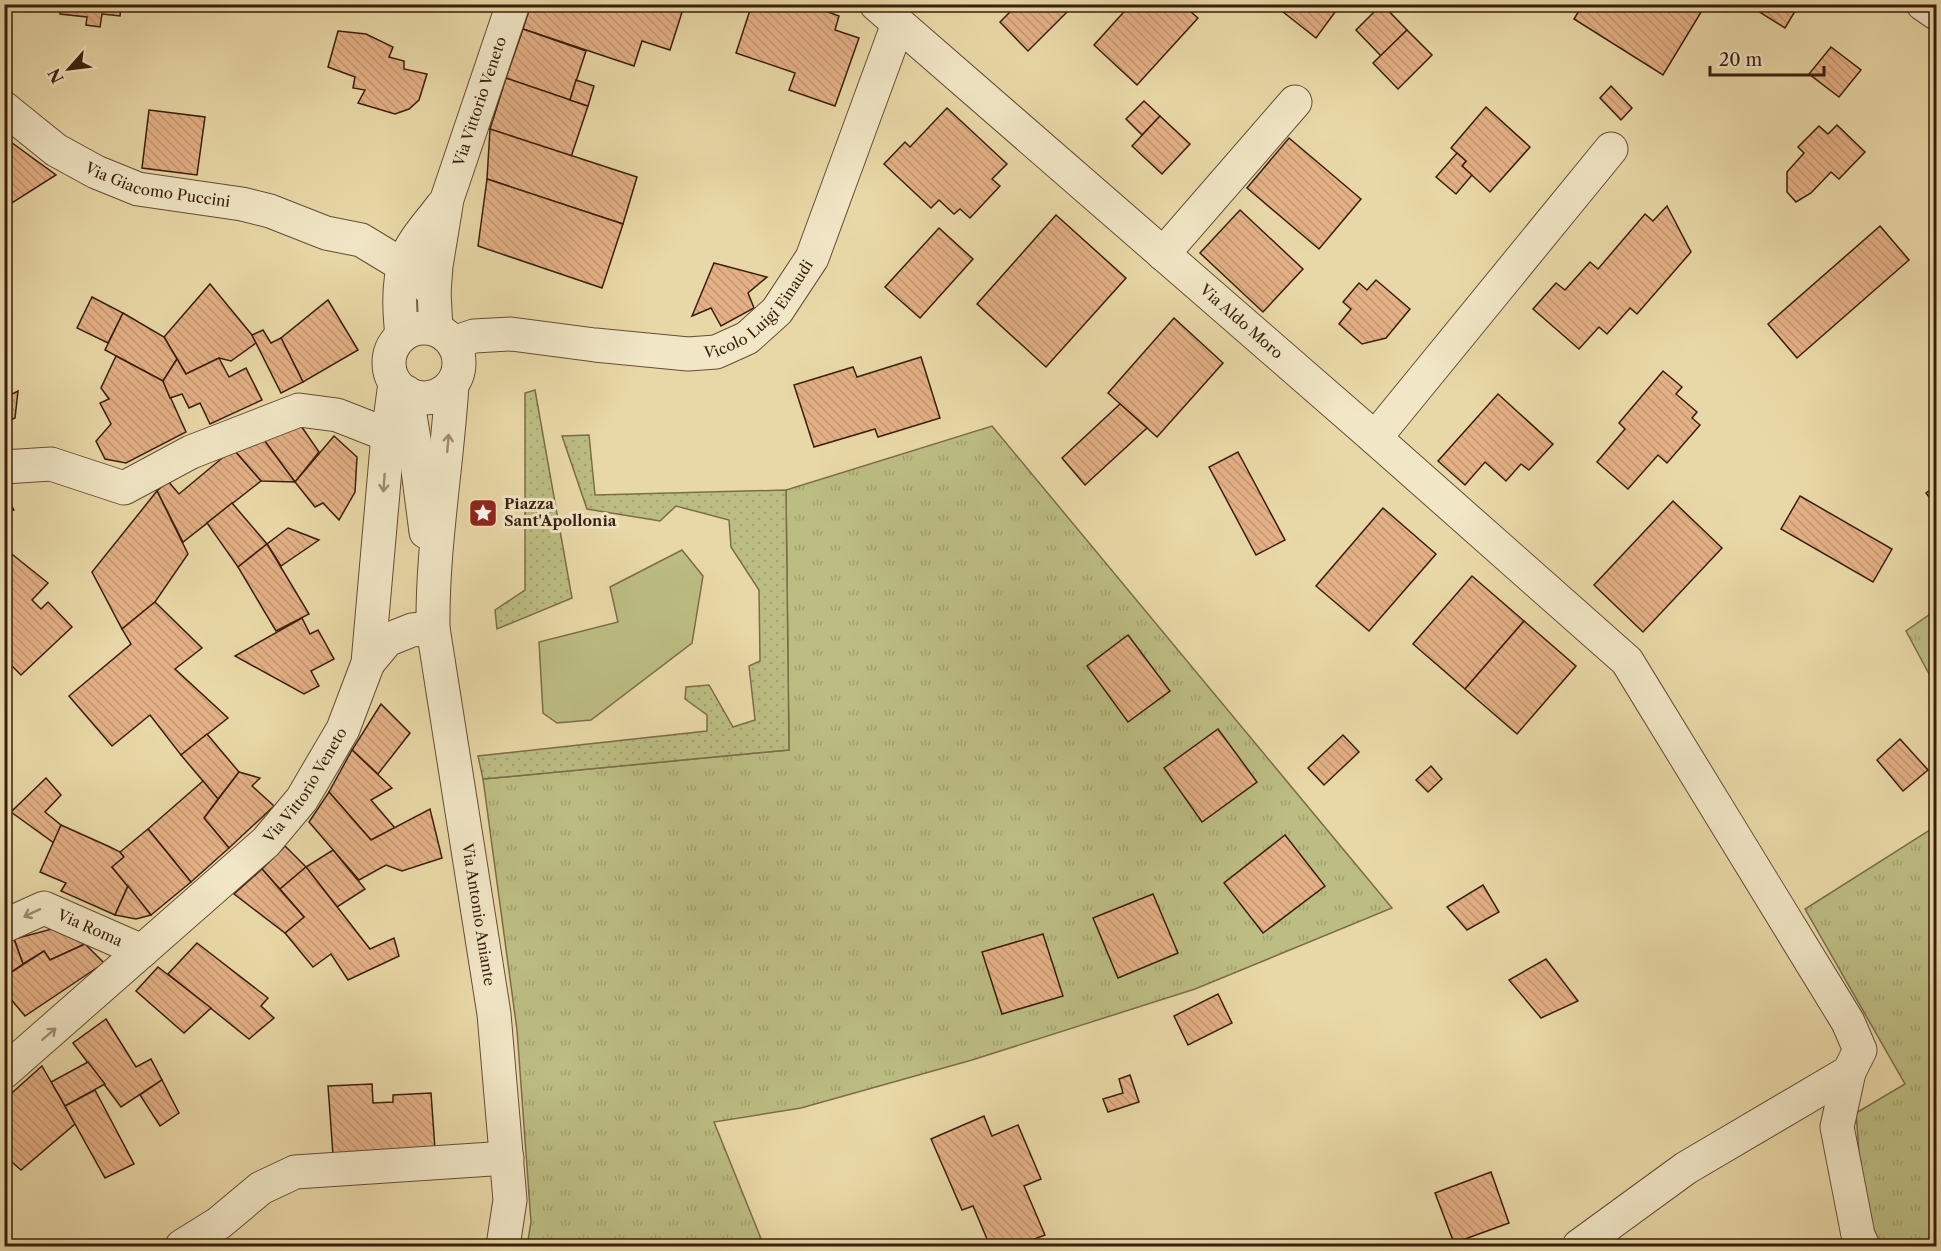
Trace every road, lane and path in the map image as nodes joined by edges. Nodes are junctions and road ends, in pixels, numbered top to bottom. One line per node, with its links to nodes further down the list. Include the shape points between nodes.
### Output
1 (513, 4): 8 (street, Via Vittorio Veneto)
2 (1923, 4): 3 (street)
3 (1936, 13)
4 (887, 14): 10 (street, Via Aldo Moro); 14 (street, Vicolo Luigi Einaudi, via 812,258 777,311 747,338 716,352 688,354 510,334)
5 (1295, 102): 10 (street)
6 (4, 108): 9 (street, Via Giacomo Puccini, via 56,150 138,189 242,204)
7 (1611, 149): 18 (street)
8 (447, 199): 11 (street, via 409,251); 12 (street)
9 (326, 233): 11 (street, via 361,240); 13 (street, via 370,264 385,281)
10 (1163, 254): 18 (street, Via Aldo Moro)
11 (404, 266): 12 (street); 13 (street)
12 (434, 292): 14 (street)
13 (400, 320): 14 (street, Vicolo Luigi Einaudi, via 408,332 422,328); 16 (street, via 389,357 389,367)
14 (444, 336): 15 (street, via 458,351 457,375)
15 (452, 385): 16 (street, via 426,398 412,396); 20 (street, one-way to 15)
16 (400, 388): 17 (street, Via Vittorio Veneto); 20 (street, via 414,439)
17 (388, 435): 19 (street, via 337,415 299,410 191,452 124,488 51,464); 22 (street, Via Vittorio Veneto, one-way to 22)
18 (1375, 438): 26 (street, Via Aldo Moro, via 1627,661 1848,1022 1860,1050)
19 (4, 467)
20 (433, 584): 21 (street, Via Antonio Aniante)
21 (433, 628): 22 (street, via 412,630 387,640); 27 (street, Via Antonio Aniante, via 494,1014)
22 (368, 663): 24 (street, Via Vittorio Veneto, via 343,729 302,799 266,842)
23 (4, 926): 24 (street, Via Roma, one-way to 23, via 44,908)
24 (142, 951): 25 (street, Via Vittorio Veneto, one-way to 24)
25 (4, 1072)
26 (1849, 1072): 30 (street, via 1686,1168); 31 (street, Via Aldo Moro, via 1837,1127)
27 (507, 1158): 28 (street, via 295,1172 261,1188 219,1223); 29 (street, Via Antonio Aniante, via 510,1200)
28 (182, 1246)
29 (503, 1246)
30 (1579, 1246)
31 (1863, 1246)

